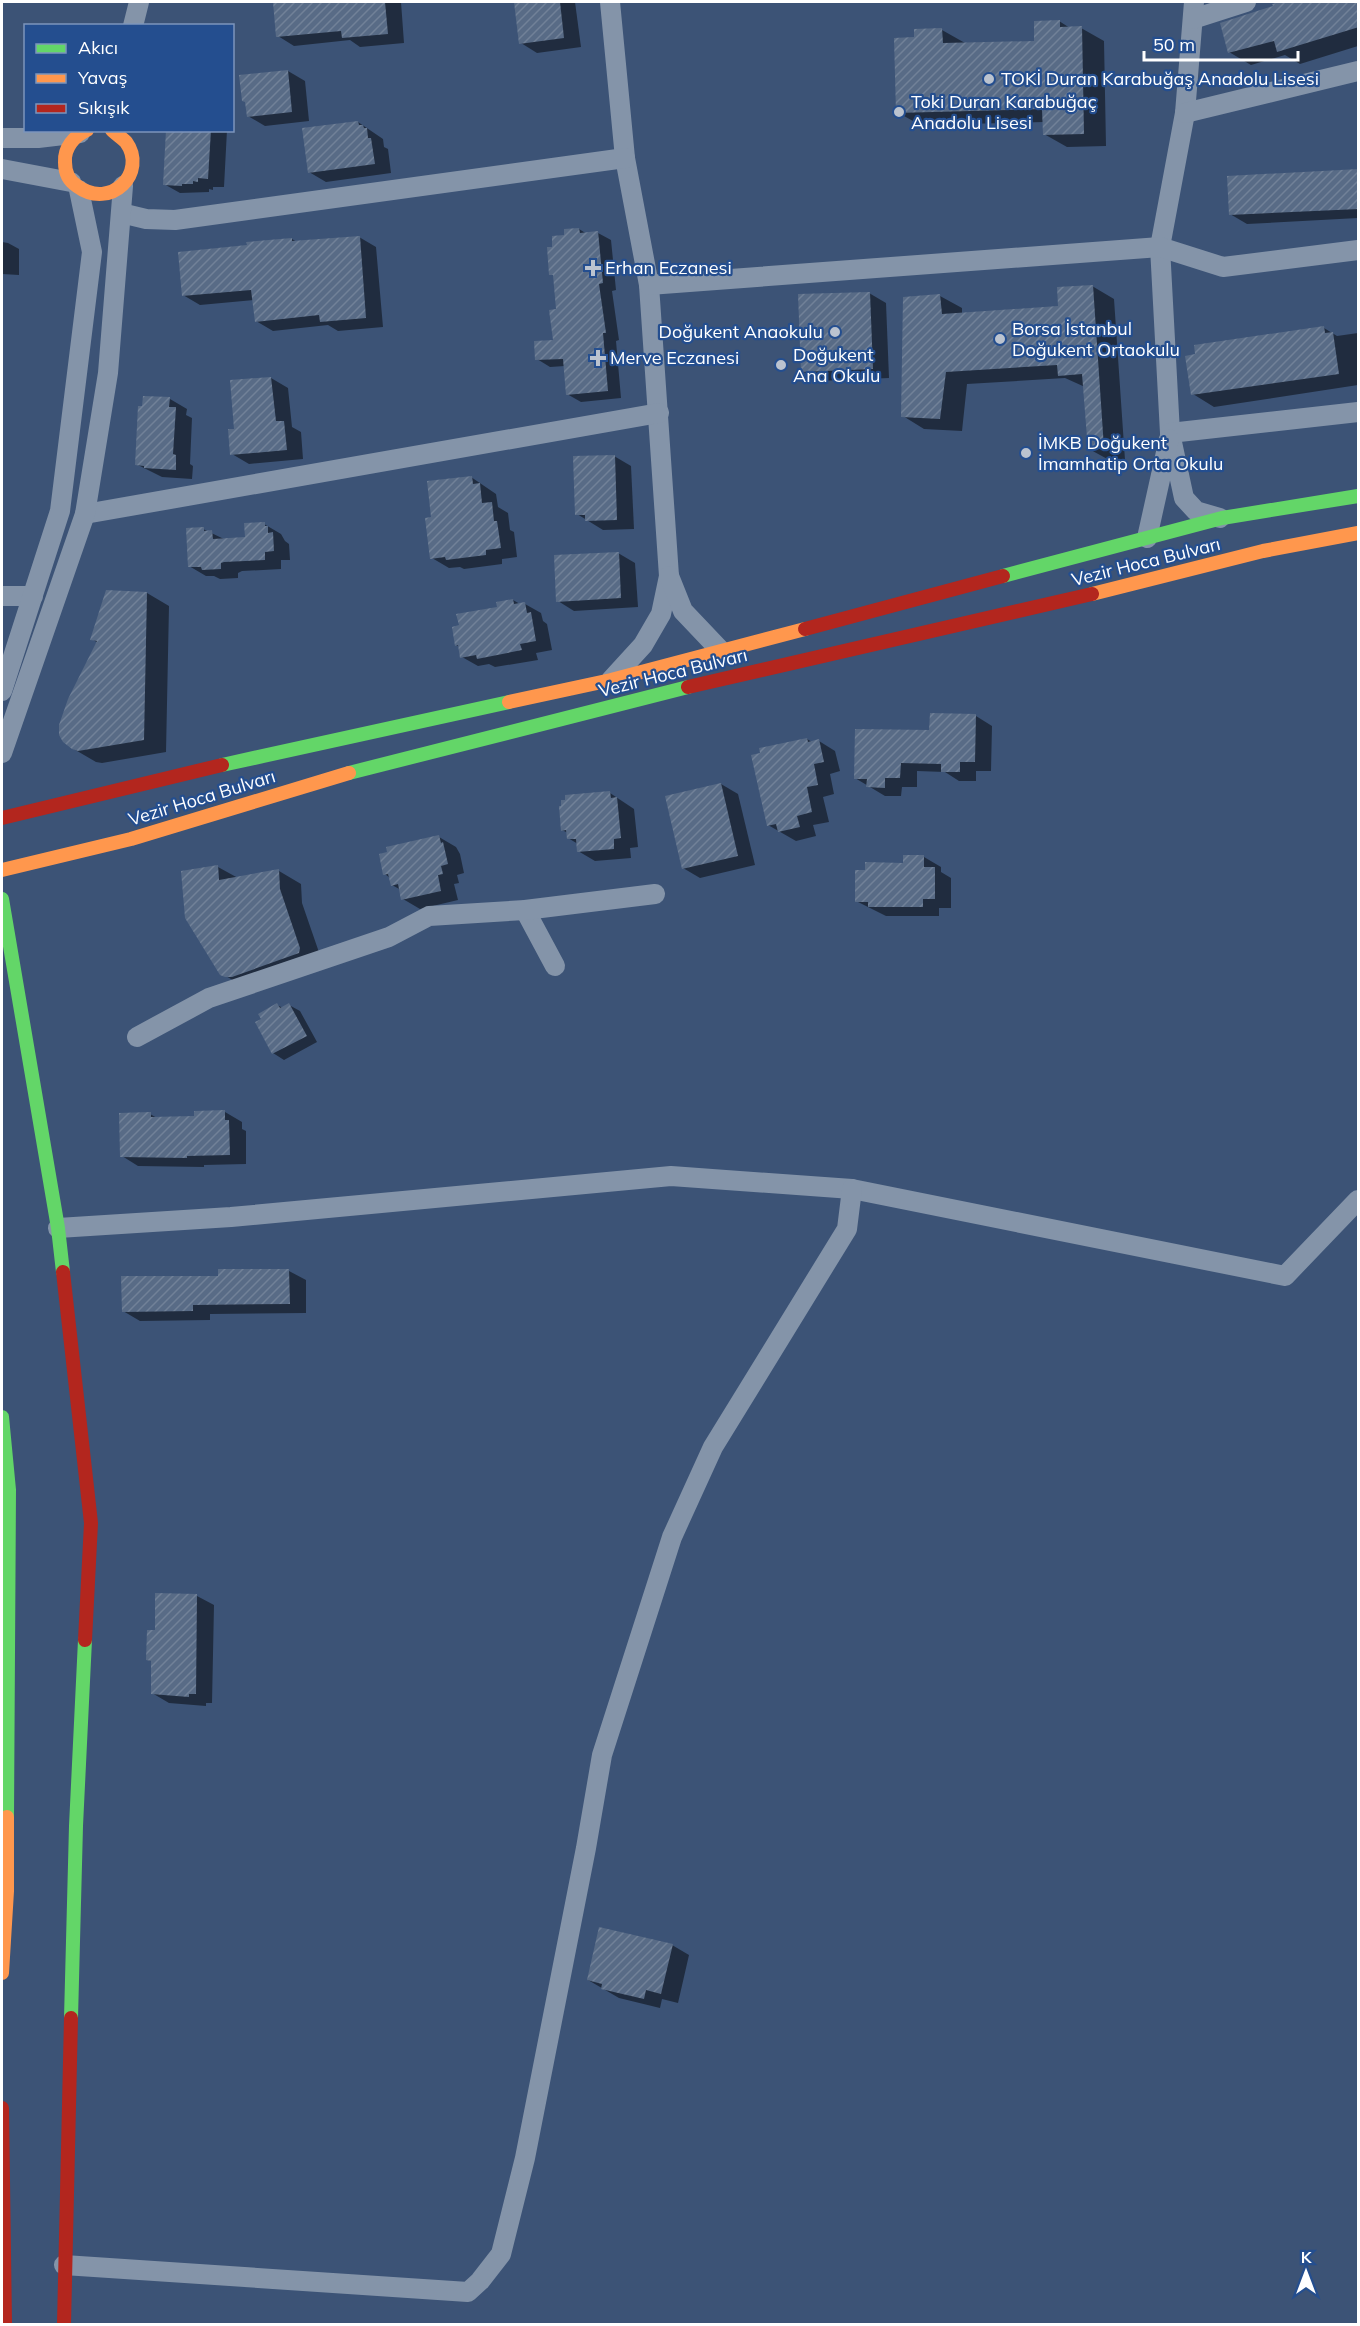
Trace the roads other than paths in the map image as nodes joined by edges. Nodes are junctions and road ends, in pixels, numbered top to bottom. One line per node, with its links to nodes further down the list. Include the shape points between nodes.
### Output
1 (139, 2): 6 (street)
2 (147, 2): 7 (street)
3 (610, 2): 15 (street)
4 (1246, 2): 5 (street)
5 (1194, 10): 9 (street)
6 (134, 24)
7 (145, 24)
8 (1359, 71): 9 (street)
9 (1185, 113): 20 (street)
10 (84, 132): 13 (street); 17 (main road, via 67,150 65,160 66,171)
11 (115, 132): 14 (main road)
12 (134, 132): 14 (street)
13 (4, 135)
14 (132, 154): 18 (main road, via 130,176)
15 (625, 158): 19 (street, via 175,220); 22 (street)
16 (2, 169): 17 (street)
17 (75, 186): 18 (main road, via 90,195 102,196); 33 (street, via 92,252 60,511)
18 (123, 186): 19 (street)
19 (121, 213): 27 (street, via 108,373)
20 (1160, 247): 21 (street, via 1223,267); 22 (street); 25 (street)
21 (1359, 250)
22 (649, 285): 23 (street)
23 (659, 412): 27 (street); 31 (street)
24 (1359, 412): 25 (street)
25 (1170, 433): 28 (street, via 1184,498 1196,511); 30 (street)
26 (1359, 496): 28 (main road, Vezir Hoca Bulvarı)
27 (85, 514): 37 (street)
28 (1222, 518): 30 (main road, Vezir Hoca Bulvarı)
29 (1359, 533): 39 (main road, Vezir Hoca Bulvarı, via 1263,551 664,693 328,778 131,839)
30 (1147, 538): 34 (main road, Vezir Hoca Bulvarı)
31 (669, 576): 34 (street, via 683,611); 35 (street, via 661,615 642,645)
32 (2, 596): 33 (street)
33 (33, 596): 36 (street)
34 (721, 651): 35 (main road, Vezir Hoca Bulvarı)
35 (611, 680): 38 (main road, Vezir Hoca Bulvarı, via 253,758)
36 (2, 691)
37 (2, 753)
38 (2, 818)
39 (2, 870)
40 (655, 894): 42 (street)
41 (2, 899): 47 (main road)
42 (525, 909): 43 (street); 44 (street, via 429,916 389,937 209,998)
43 (555, 966)
44 (137, 1037)
45 (852, 1189): 46 (street, via 1285,1276); 47 (street, via 671,1176); 55 (street, via 847,1228 713,1447 672,1537 602,1755 527,2147 501,2254 468,2292)
46 (1359, 1200)
47 (58, 1228): 55 (main road, via 91,1523 76,1826)
48 (2, 1417): 49 (main road, via 9,1490)
49 (5, 1670): 50 (main road)
50 (4, 1788): 51 (main road, via 7,1891)
51 (2, 1973)
52 (2, 2108): 53 (main road)
53 (2, 2165): 54 (main road)
54 (2, 2234): 56 (main road)
55 (64, 2265): 58 (main road)
56 (3, 2282): 57 (main road)
57 (5, 2325)
58 (64, 2325)

